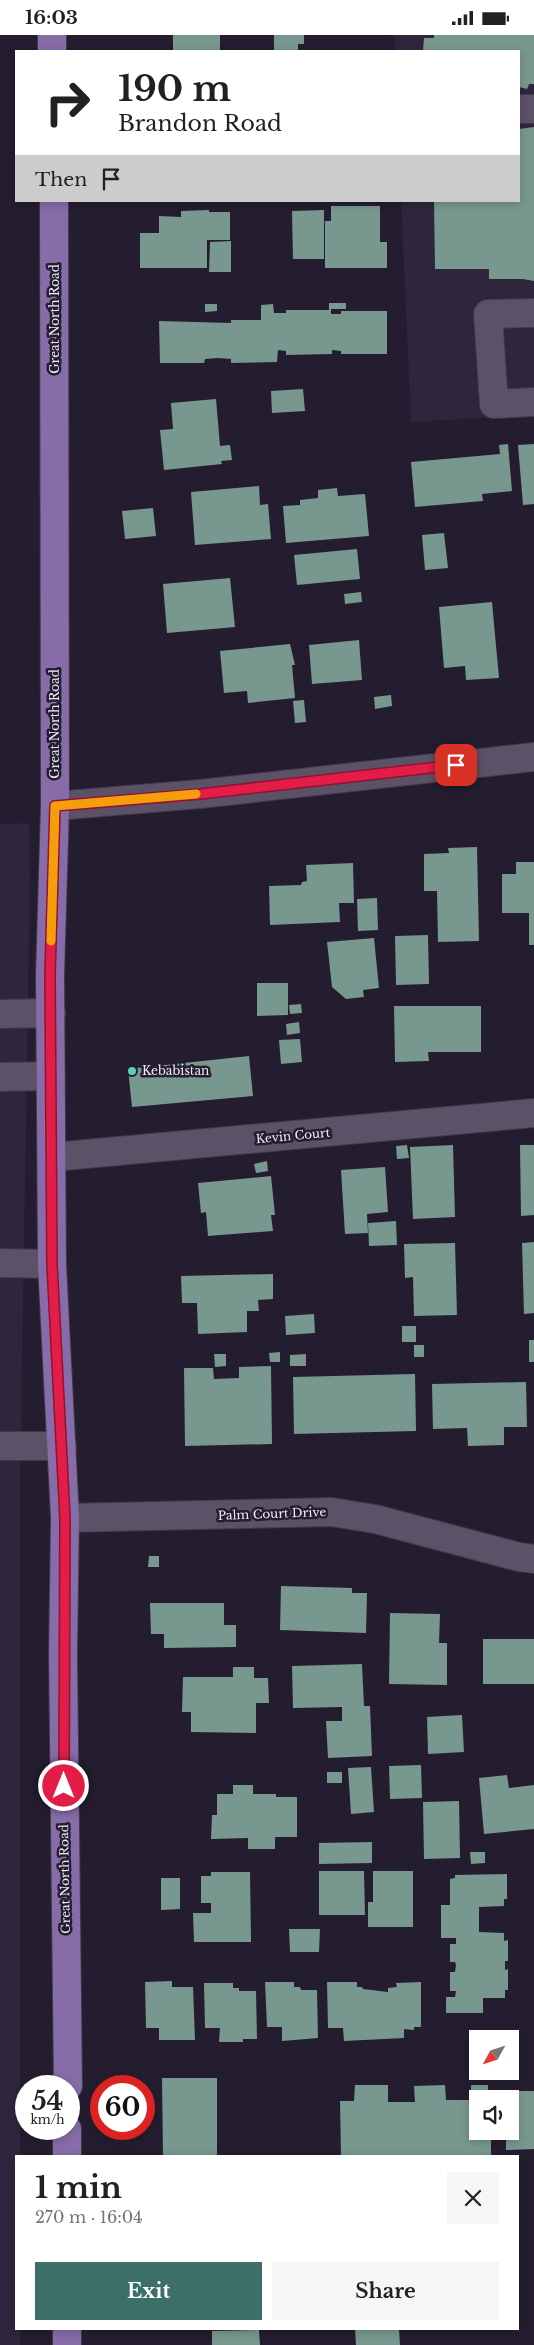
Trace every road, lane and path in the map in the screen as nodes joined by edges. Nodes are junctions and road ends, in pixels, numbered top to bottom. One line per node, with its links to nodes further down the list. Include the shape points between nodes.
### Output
1 (52, 35): 2 (main road)
2 (52, 50)
3 (520, 109): 4 (street)
4 (534, 109)
5 (54, 202): 9 (main road, Great North Road)
6 (534, 313): 7 (street, via 488,314 494,404)
7 (534, 402)
8 (534, 757): 9 (street, via 210,793)
9 (55, 806): 10 (main road, Great North Road)
10 (51, 1013): 11 (street); 12 (main road, Great North Road)
11 (0, 1014)
12 (51, 1076): 13 (street); 15 (main road, Great North Road)
13 (0, 1077)
14 (534, 1113): 15 (street, Kevin Court)
15 (53, 1157): 17 (main road, Great North Road)
16 (0, 1263): 17 (street)
17 (52, 1264): 19 (main road, Great North Road)
18 (0, 1446): 19 (street)
19 (62, 1446): 20 (main road, Great North Road)
20 (65, 1518): 21 (street, Palm Court Drive, via 331,1512 376,1519); 22 (main road, Great North Road, via 63,1655)
21 (534, 1559)
22 (68, 2075)
23 (67, 2140): 24 (main road)
24 (67, 2155)
25 (67, 2330): 26 (main road)
26 (67, 2345)

